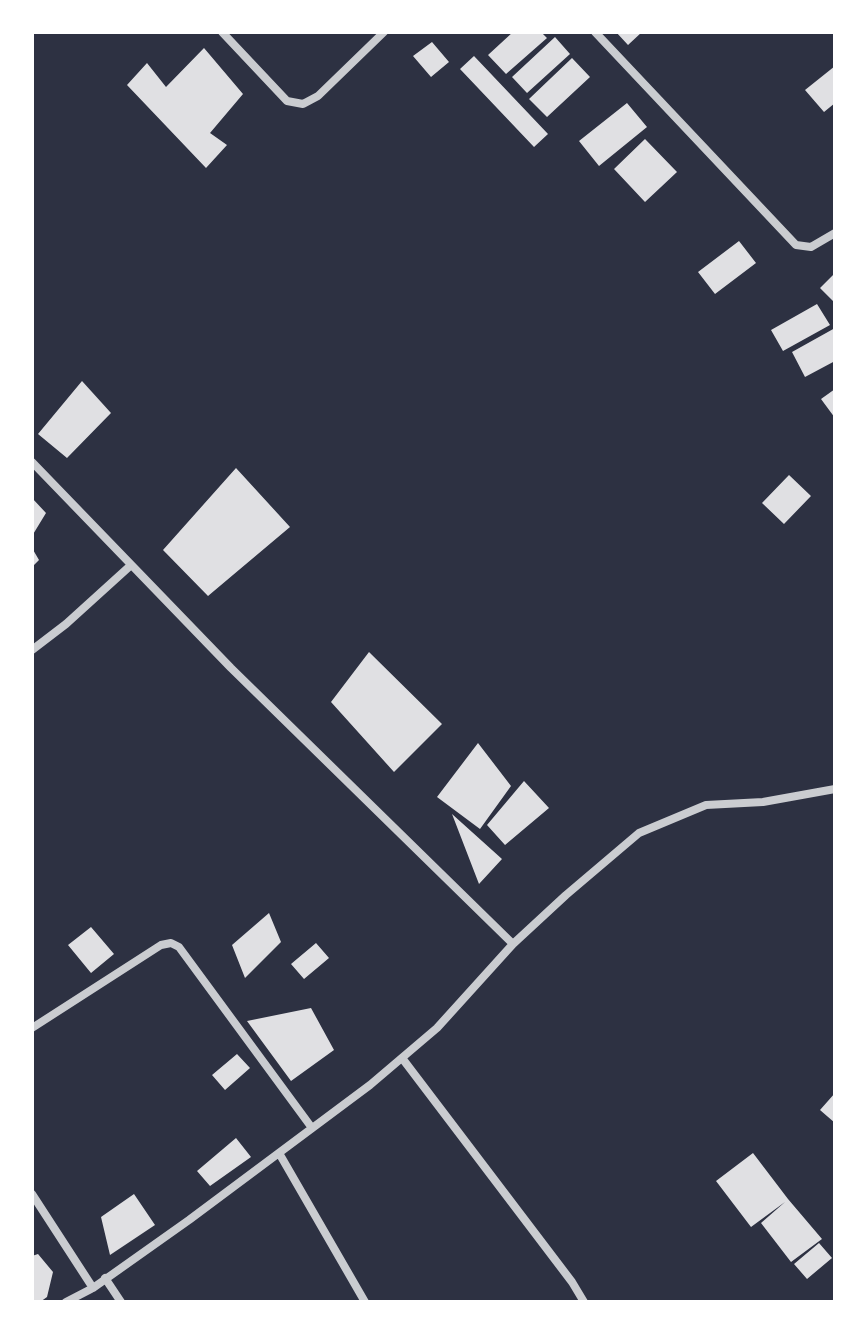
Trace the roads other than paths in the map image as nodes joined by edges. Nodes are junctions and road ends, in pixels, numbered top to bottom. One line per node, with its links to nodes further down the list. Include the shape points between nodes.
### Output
1 (222, 32): 2 (street, via 287,101 303,104)
2 (384, 32)
3 (595, 32): 4 (street, via 796,245 811,247)
4 (835, 233)
5 (32, 462): 6 (street)
6 (130, 566): 7 (street); 9 (street)
7 (32, 650)
8 (835, 789): 9 (street, via 763,802 706,805 639,833)
9 (513, 944): 11 (street, via 437,1028)
10 (32, 1028): 12 (street, via 171,943)
11 (402, 1058): 12 (street); 20 (street)
12 (312, 1128): 13 (street)
13 (279, 1153): 15 (street); 19 (street)
14 (32, 1194): 16 (street)
15 (105, 1278): 16 (street); 18 (street)
16 (93, 1288): 17 (street)
17 (66, 1302)
18 (121, 1302)
19 (365, 1302)
20 (584, 1302)

